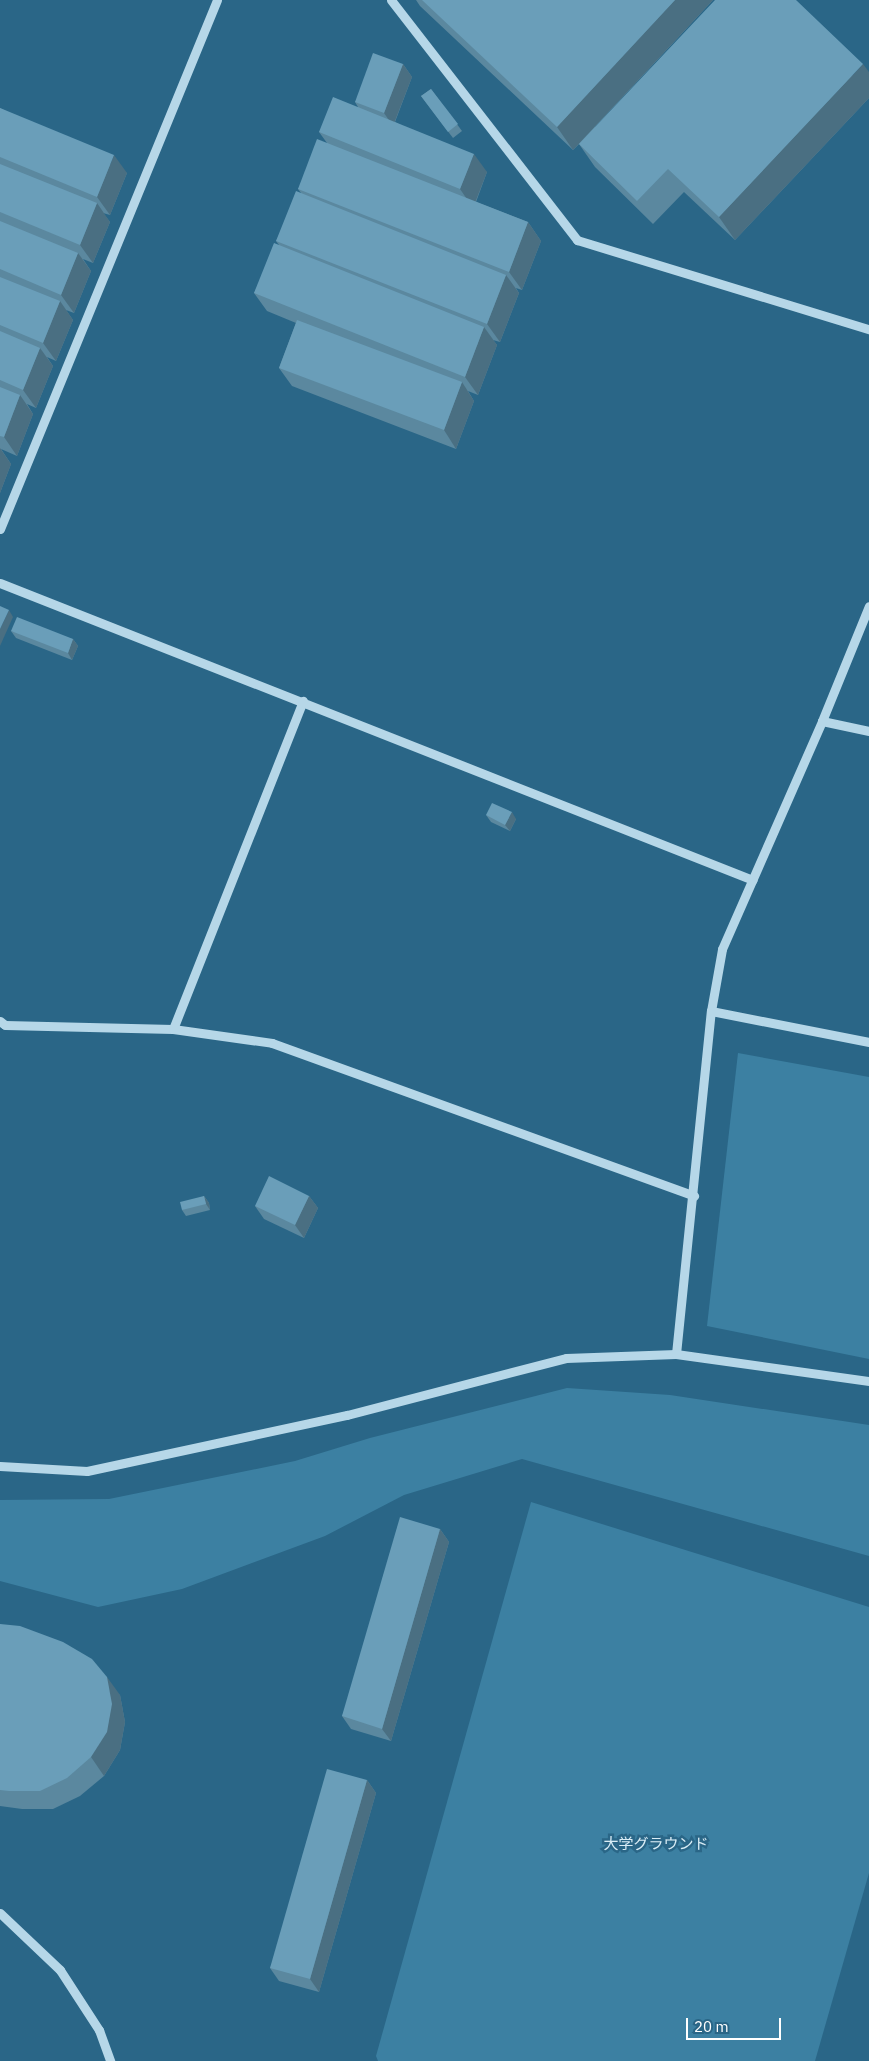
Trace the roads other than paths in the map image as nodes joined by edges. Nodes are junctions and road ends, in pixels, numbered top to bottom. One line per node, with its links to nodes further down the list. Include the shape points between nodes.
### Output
1 (217, 0): 4 (street)
2 (391, 0): 3 (street, via 577,240)
3 (869, 329)
4 (0, 529)
5 (0, 583): 7 (street)
6 (869, 606): 8 (street)
7 (303, 701): 10 (street); 13 (street)
8 (822, 722): 9 (street); 10 (street)
9 (869, 731)
10 (753, 880): 11 (street, via 722,948)
11 (711, 1011): 14 (street); 15 (street)
12 (0, 1021): 13 (street, via 5,1025)
13 (173, 1029): 15 (street, via 272,1043)
14 (869, 1042)
15 (694, 1196): 16 (street)
16 (676, 1354): 17 (street); 18 (street, via 566,1358 347,1415 86,1471)
17 (869, 1381)
18 (0, 1466)
19 (0, 1913): 20 (street, via 60,1970 100,2030)
20 (110, 2061)

